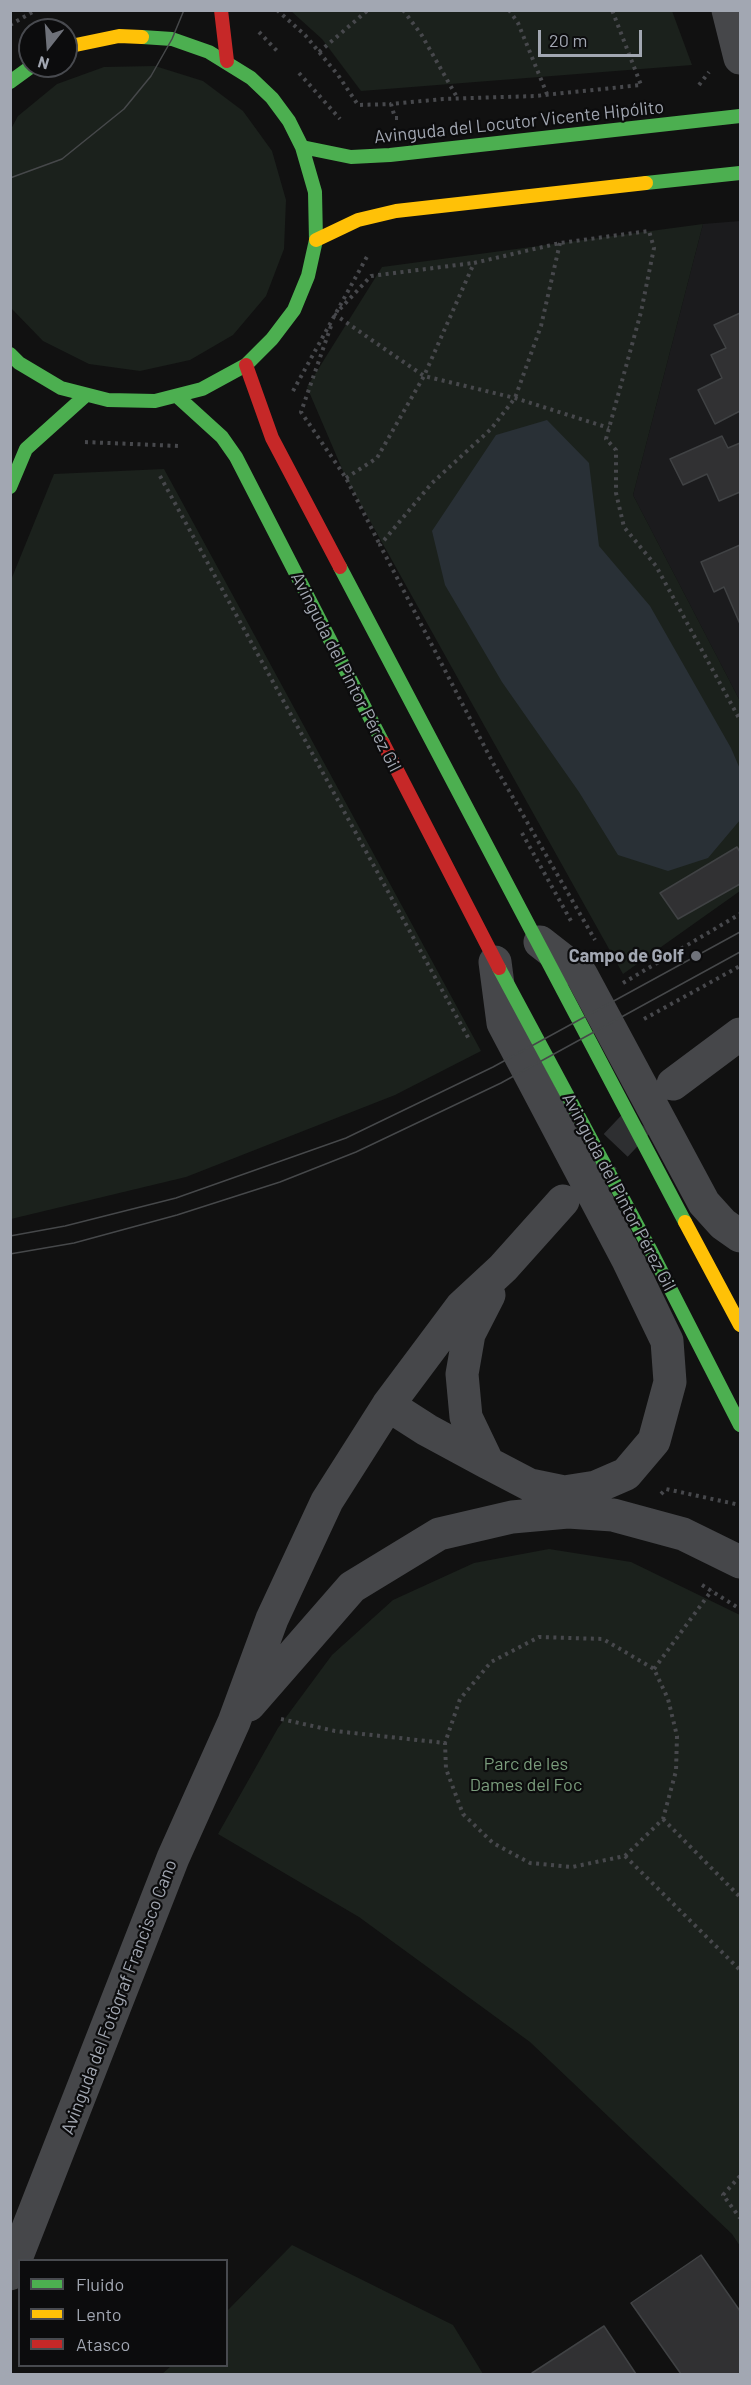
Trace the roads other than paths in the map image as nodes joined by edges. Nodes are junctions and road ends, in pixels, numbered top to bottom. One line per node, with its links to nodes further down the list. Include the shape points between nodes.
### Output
1 (221, 10): 7 (main road)
2 (728, 10): 6 (street)
3 (133, 19): 4 (main road)
4 (119, 36): 5 (main road); 7 (main road, via 172,39)
5 (78, 45)
6 (741, 58)
7 (227, 61): 9 (main road, via 272,98)
8 (741, 116): 9 (main road, Avinguda del Locutor Vicente Hipólito, via 351,157)
9 (302, 147): 11 (main road, via 315,192)
10 (741, 173): 11 (main road, via 396,211 358,220)
11 (316, 240): 13 (main road, via 308,276 294,310)
12 (10, 354): 14 (main road, via 61,388)
13 (246, 365): 15 (main road); 17 (main road, via 272,438)
14 (85, 396): 15 (main road, via 131,402); 16 (main road, via 26,449)
15 (178, 397): 18 (main road, Avinguda del Pintor Pérez Gil, via 222,437 236,457)
16 (10, 487)
17 (540, 942): 22 (street, via 580,974)
18 (495, 960): 24 (street, Avinguda del Pintor Pérez Gil, via 503,1023)
19 (741, 1034): 20 (street, via 673,1084)
20 (741, 1060)
21 (563, 1202): 25 (street, Avinguda del Fotògraf Francisco Cano)
22 (695, 1214): 23 (street, via 723,1224); 26 (main road)
23 (741, 1236)
24 (639, 1254): 28 (main road, Avinguda del Pintor Pérez Gil); 29 (street, Avinguda del Pintor Pérez Gil, via 667,1341 670,1382 654,1441 626,1474 596,1487 564,1492 530,1485)
25 (503, 1268): 27 (street, Avinguda del Fotògraf Francisco Cano, via 462,1306); 29 (street, Avinguda del Fotògraf Francisco Cano, via 469,1334 462,1374 466,1418)
26 (741, 1325)
27 (388, 1405): 29 (street); 31 (street, Avinguda del Fotògraf Francisco Cano, via 327,1501 272,1619)
28 (741, 1425)
29 (488, 1463)
30 (730, 1573): 31 (street, Avinguda del Fotògraf Francisco Cano, via 683,1534 613,1515 568,1512 512,1517 439,1534 352,1587)
31 (234, 1722): 32 (street, Avinguda del Fotògraf Francisco Cano, via 173,1858)
32 (10, 2274)

